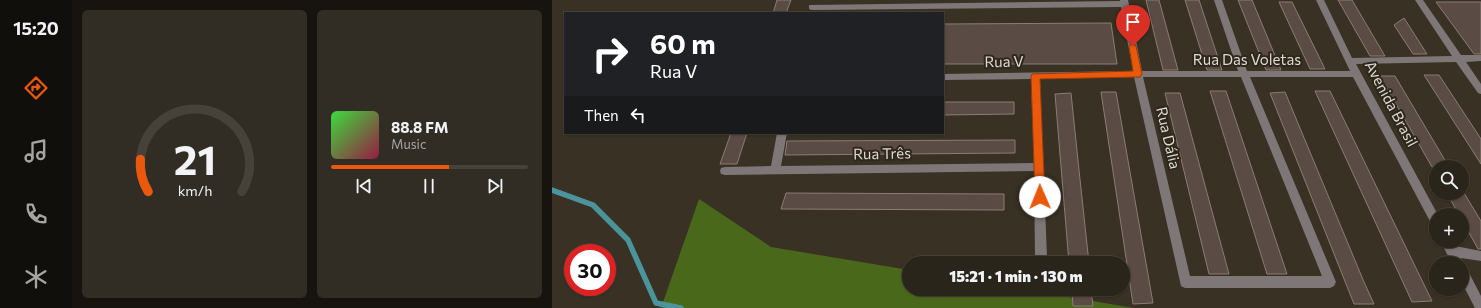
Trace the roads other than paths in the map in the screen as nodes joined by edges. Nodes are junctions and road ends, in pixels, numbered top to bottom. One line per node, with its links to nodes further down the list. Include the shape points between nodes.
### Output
1 (1218, 0): 10 (street)
2 (1320, 0): 8 (street, Avenida Brasil)
3 (1419, 0): 6 (street)
4 (1125, 2): 5 (street); 9 (street, Rua Dália)
5 (812, 7)
6 (1459, 58): 7 (street); 8 (street); 14 (street)
7 (1481, 58)
8 (1350, 61): 11 (street, Avenida Brasil)
9 (1138, 74): 10 (street, Rua Das Voletas); 10 (street, Rua Dália, via 1185,282 1330,282); 12 (street, Rua V)
10 (1244, 74): 11 (street, Rua Das Voletas)
11 (1356, 74): 19 (street, Avenida Brasil)
12 (1035, 76): 13 (street, Rua V); 16 (street)
13 (944, 77)
14 (1481, 91)
15 (782, 134): 17 (street)
16 (1039, 167): 17 (street, Rua Três); 21 (street)
17 (775, 170): 18 (street, Rua Três)
18 (725, 172)
19 (1429, 209)
20 (1455, 248): 22 (street)
21 (1041, 256)
22 (1481, 256)
23 (1469, 285): 24 (street)
24 (1480, 308)

